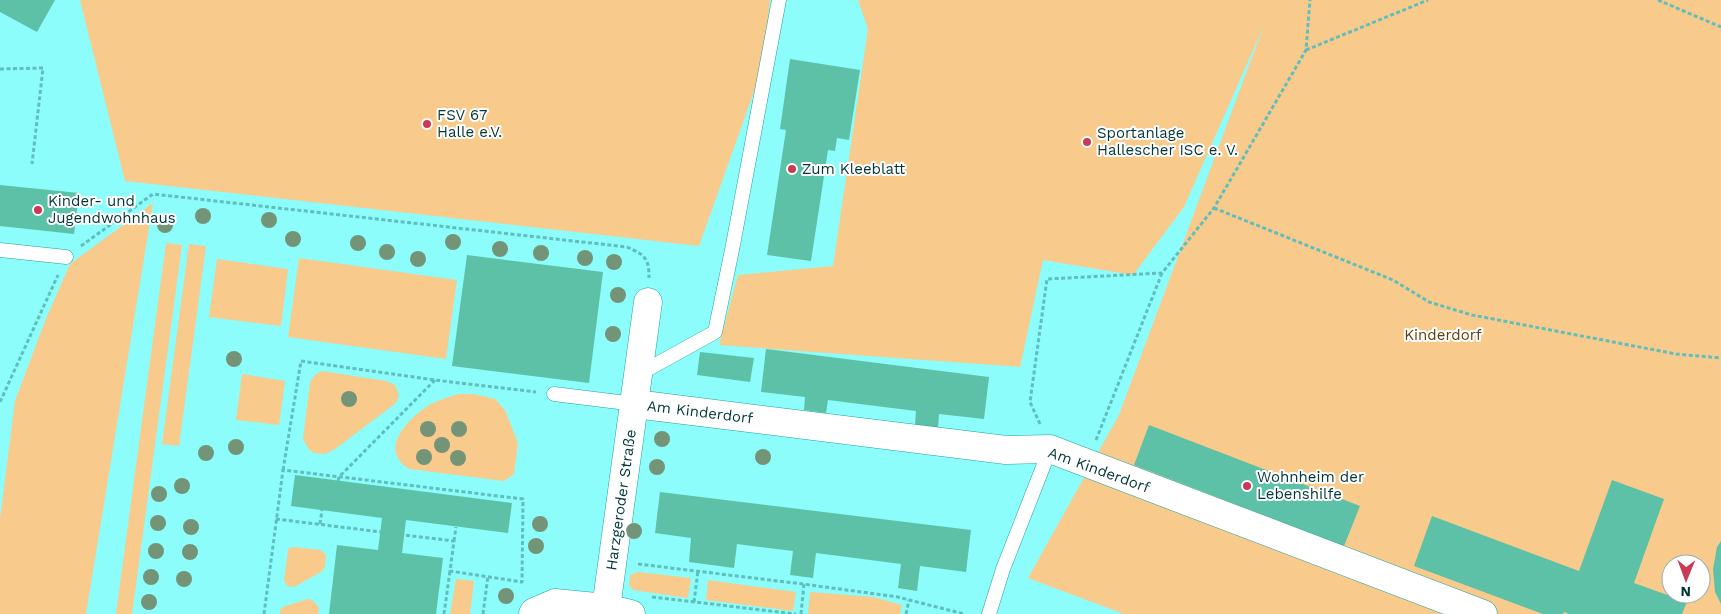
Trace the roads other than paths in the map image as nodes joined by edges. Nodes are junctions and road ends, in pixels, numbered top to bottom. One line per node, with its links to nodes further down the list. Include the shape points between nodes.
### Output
1 (779, 0): 5 (lane, via 715,332)
2 (0, 250): 3 (lane)
3 (66, 257)
4 (648, 302): 5 (street, Harzgeroder Straße)
5 (639, 374): 7 (street, Harzgeroder Straße)
6 (554, 394): 7 (lane)
7 (634, 404): 8 (street, Am Kinderdorf, via 1006,450); 9 (street, Harzgeroder Straße, via 613,561)
8 (1050, 449): 11 (lane); 12 (street, Am Kinderdorf)
9 (615, 605): 10 (street, via 555,603)
10 (533, 614)
11 (989, 614)
12 (1484, 614)

